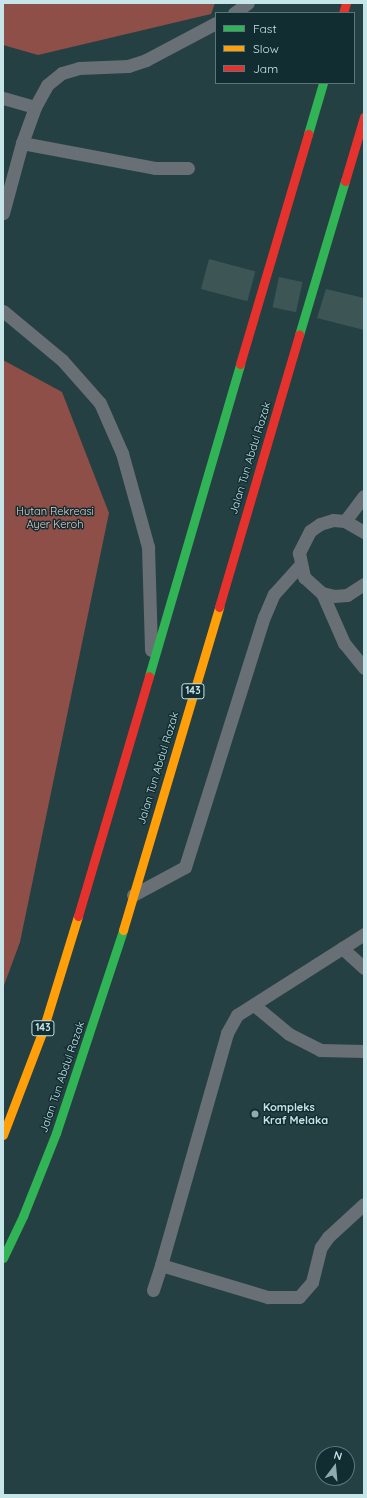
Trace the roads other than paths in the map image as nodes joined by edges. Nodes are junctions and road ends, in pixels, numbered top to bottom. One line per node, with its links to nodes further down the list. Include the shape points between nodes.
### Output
1 (248, 3): 2 (lane)
2 (235, 12)
3 (215, 25): 6 (lane, via 146,60 128,66 79,68 62,73 46,85)
4 (323, 84): 19 (highway, 143)
5 (3, 98): 6 (lane)
6 (35, 107): 8 (lane)
7 (364, 117): 20 (highway, Jalan Tun Abdul Razak / 143)
8 (22, 143): 9 (lane, via 155,168); 10 (lane)
9 (188, 168)
10 (3, 213)
11 (3, 311): 19 (lane, via 62,360 100,403 122,453 148,547)
12 (364, 496): 13 (lane)
13 (345, 521): 14 (lane); 15 (lane, via 333,520 310,531 299,553)
14 (364, 532)
15 (300, 566): 17 (lane, via 304,577); 20 (lane, via 274,594 264,617 185,866)
16 (364, 584): 17 (lane, via 347,595 334,596)
17 (322, 593): 18 (lane, via 344,643)
18 (364, 668)
19 (152, 670): 26 (highway, 143, via 44,1025)
20 (133, 895): 28 (highway, Jalan Tun Abdul Razak / 143, via 56,1134)
21 (364, 934): 22 (lane)
22 (342, 948): 23 (lane); 24 (lane)
23 (364, 968)
24 (254, 1005): 25 (lane, via 289,1034 320,1050); 29 (lane, via 237,1016 227,1033)
25 (364, 1051)
26 (3, 1135)
27 (364, 1204): 29 (lane, via 328,1237 321,1247 312,1282 299,1297 268,1297)
28 (3, 1258)
29 (161, 1265): 30 (lane)
30 (154, 1290)

